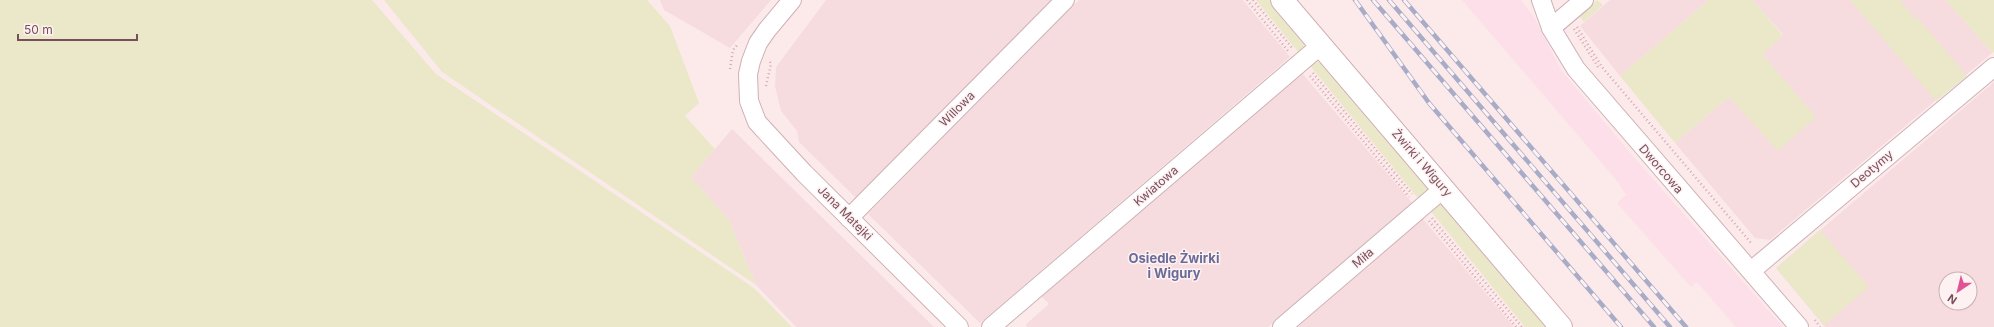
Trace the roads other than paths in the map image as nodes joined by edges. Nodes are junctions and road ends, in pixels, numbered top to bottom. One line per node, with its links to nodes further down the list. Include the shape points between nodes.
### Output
1 (792, 0): 10 (street, Jana Matejki, via 758,43 751,61 756,91 752,111 764,132)
2 (1065, 0): 10 (street, Willowa)
3 (1282, 0): 7 (main road, Żwirki i Wigury)
4 (1540, 0): 6 (street, Dworcowa)
5 (1584, 0): 6 (street)
6 (1551, 28): 11 (street, Dworcowa, via 1584,79)
7 (1320, 45): 9 (main road, Żwirki i Wigury); 14 (street, Kwiatowa)
8 (1994, 67): 11 (street, Deotymy)
9 (1443, 189): 15 (street, Miła); 16 (main road, Żwirki i Wigury)
10 (849, 218): 13 (street, Jana Matejki)
11 (1757, 266): 12 (street, Dworcowa)
12 (1804, 321)
13 (959, 327)
14 (991, 327)
15 (1282, 327)
16 (1561, 327)

